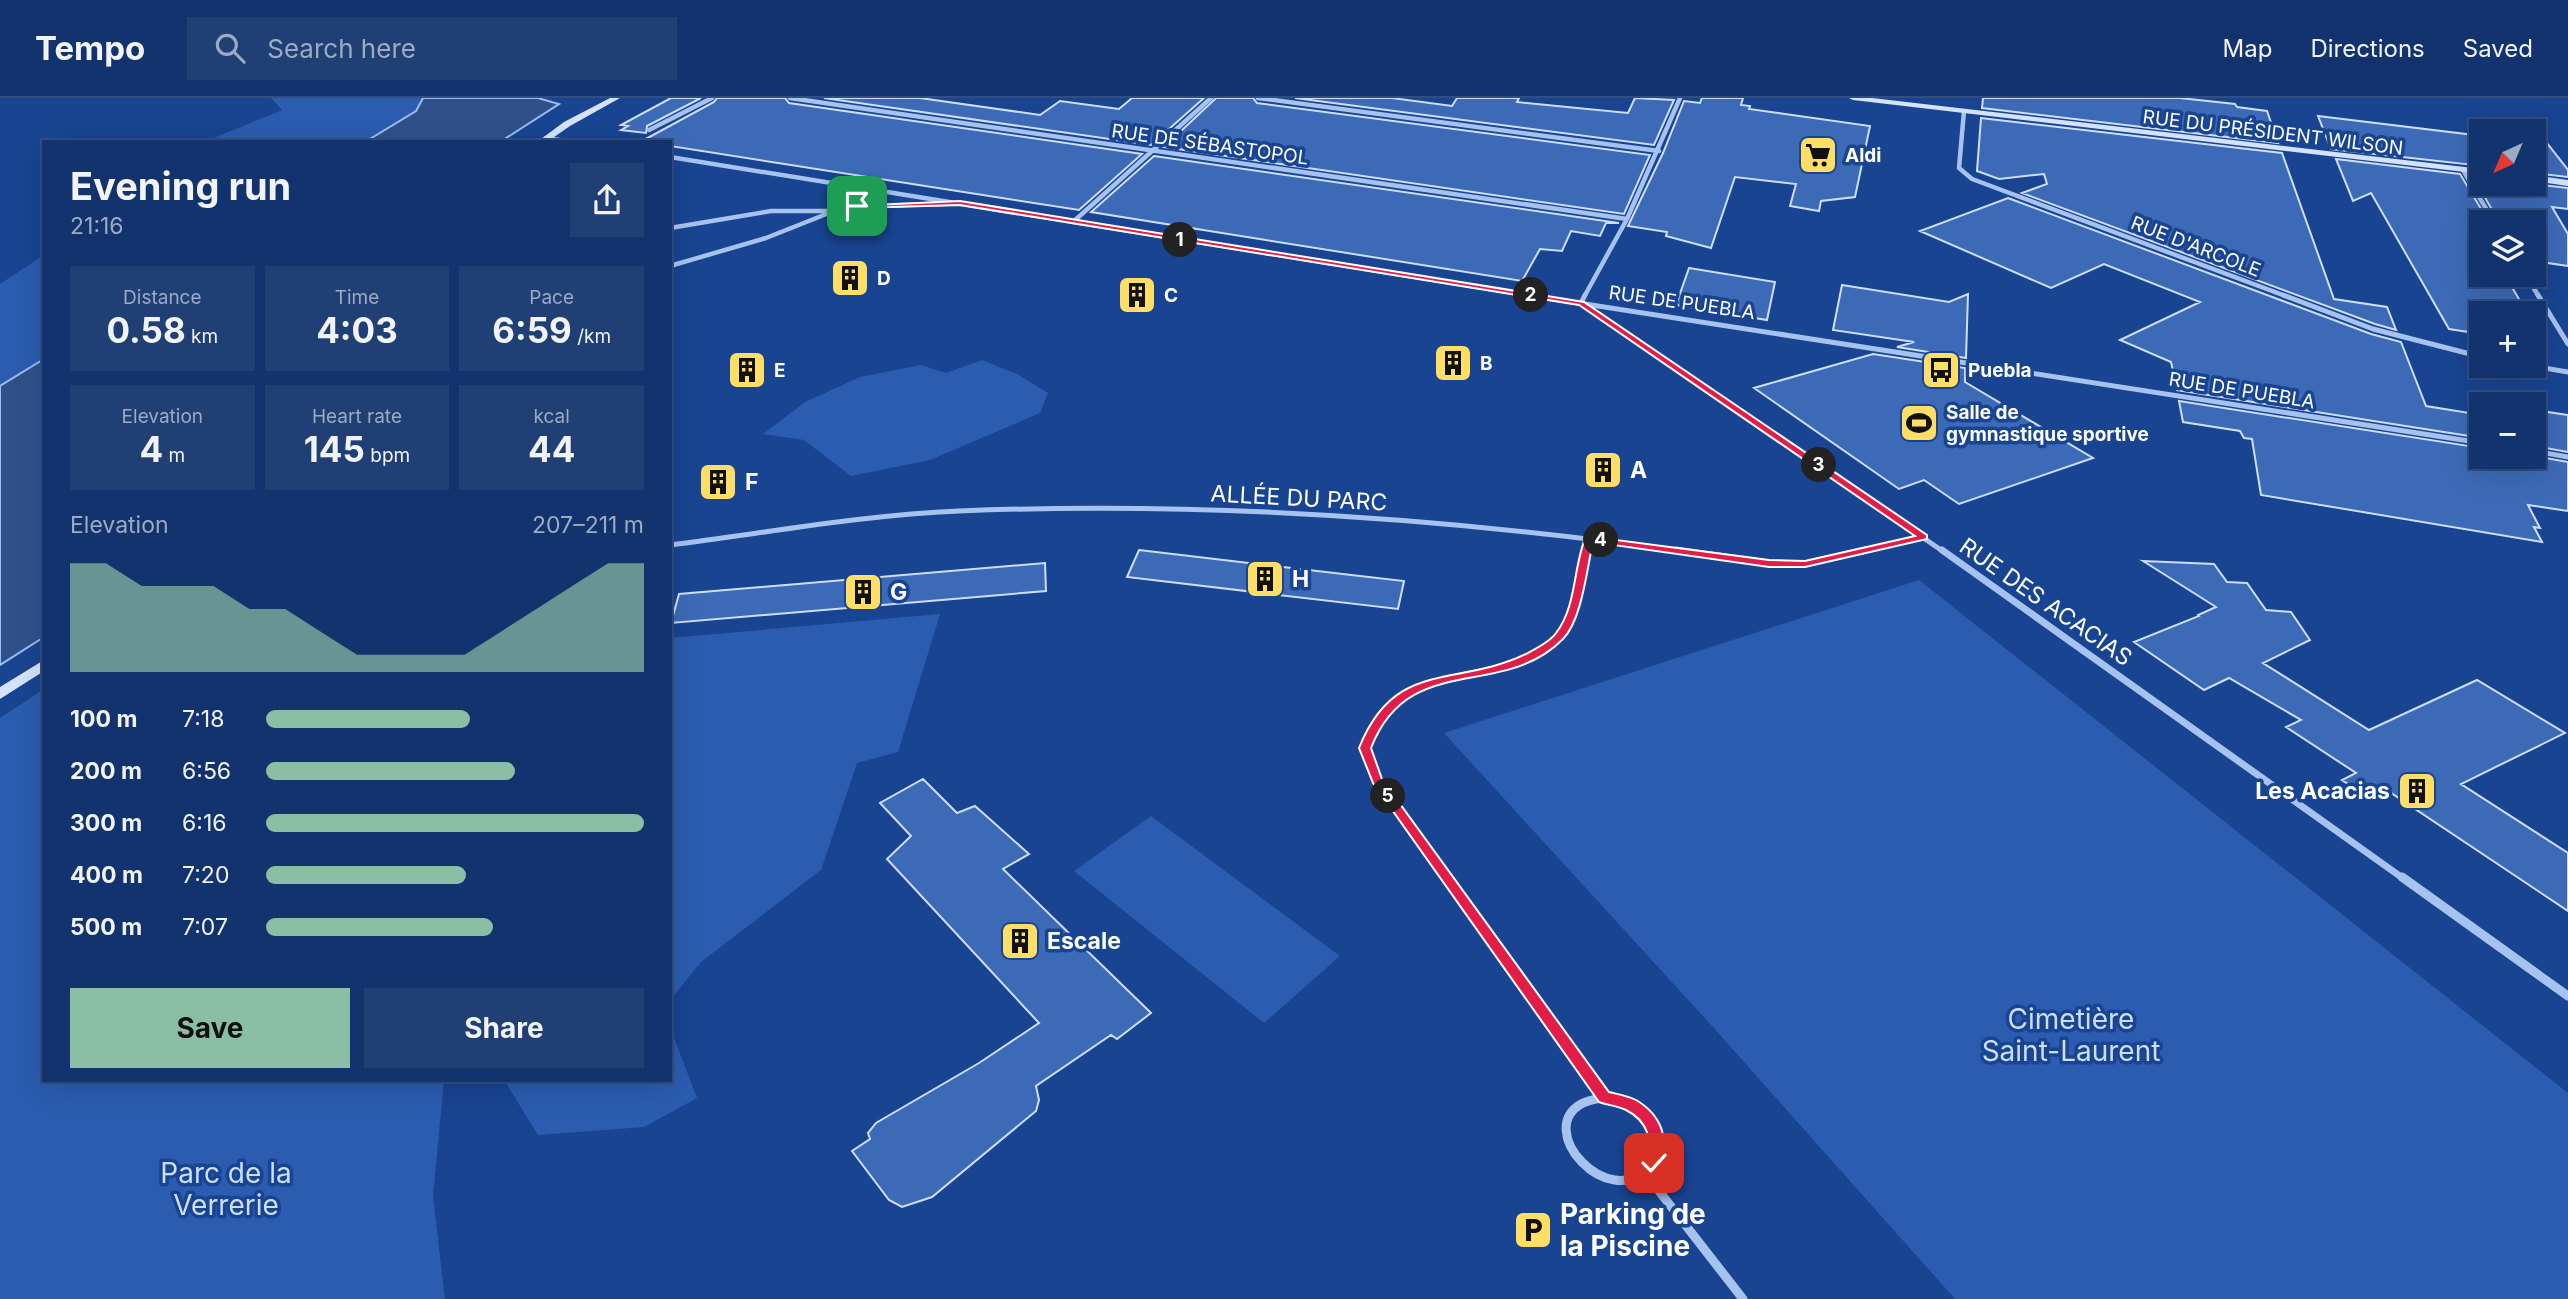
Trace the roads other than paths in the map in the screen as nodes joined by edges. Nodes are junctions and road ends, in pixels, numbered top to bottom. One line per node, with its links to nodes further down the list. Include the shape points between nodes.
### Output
1 (616, 98): 10 (main road)
2 (712, 98): 9 (street)
3 (790, 98): 11 (street, RUE DE SÉBASTOPOL)
4 (1211, 98): 11 (street)
5 (1258, 98): 12 (street)
6 (1680, 98): 12 (street)
7 (1853, 98): 8 (main road, RUE DU PRÉSIDENT WILSON)
8 (1964, 111): 14 (main road, RUE DU PRÉSIDENT WILSON); 31 (street, RUE D'ARCOLE, via 1959,168 1972,179 2373,329)
9 (649, 130)
10 (543, 140)
11 (1154, 150): 24 (street, RUE DE SÉBASTOPOL); 25 (street)
12 (1659, 151): 24 (street)
13 (672, 157): 18 (street, RUE DE PUEBLA)
14 (2463, 170): 15 (main road, RUE DU PRÉSIDENT WILSON); 22 (street)
15 (2469, 171)
16 (2546, 180): 17 (main road)
17 (2568, 183)
18 (861, 187): 19 (street, RUE DE PUEBLA); 23 (street)
19 (880, 191): 20 (street, RUE DE PUEBLA); 21 (street)
20 (960, 203): 21 (street); 25 (street, RUE DE PUEBLA)
21 (857, 206): 23 (street)
22 (2487, 210)
23 (834, 211): 26 (street, via 768,210); 27 (street, via 766,238)
24 (1627, 219): 29 (street)
25 (1073, 222): 29 (street, RUE DE PUEBLA)
26 (672, 228)
27 (672, 266)
28 (2533, 287): 30 (street)
29 (1581, 303): 34 (street, RUE DE PUEBLA); 37 (street, RUE DES ACACIAS)
30 (2568, 344)
31 (2469, 354)
32 (2546, 368): 33 (street)
33 (2568, 372)
34 (2469, 441)
35 (2546, 453): 36 (street)
36 (2568, 457)
37 (1923, 537): 38 (street, ALLÉE DU PARC, via 1805,564 1769,564); 42 (street, RUE DES ACACIAS)
38 (1589, 538): 39 (street, ALLÉE DU PARC, via 1347,516 1096,508 885,517); 43 (street, via 1572,611 1560,636 1507,668 1424,684 1393,702 1375,723 1365,748 1377,780)
39 (672, 544)
40 (42, 665): 41 (main road)
41 (0, 694)
42 (2568, 996)
43 (1604, 1097): 44 (street, via 1632,1105 1653,1125 1658,1152); 44 (street, via 1573,1111 1565,1133 1568,1146 1586,1169 1601,1176 1616,1180)
44 (1645, 1173): 45 (street)
45 (1743, 1299)

